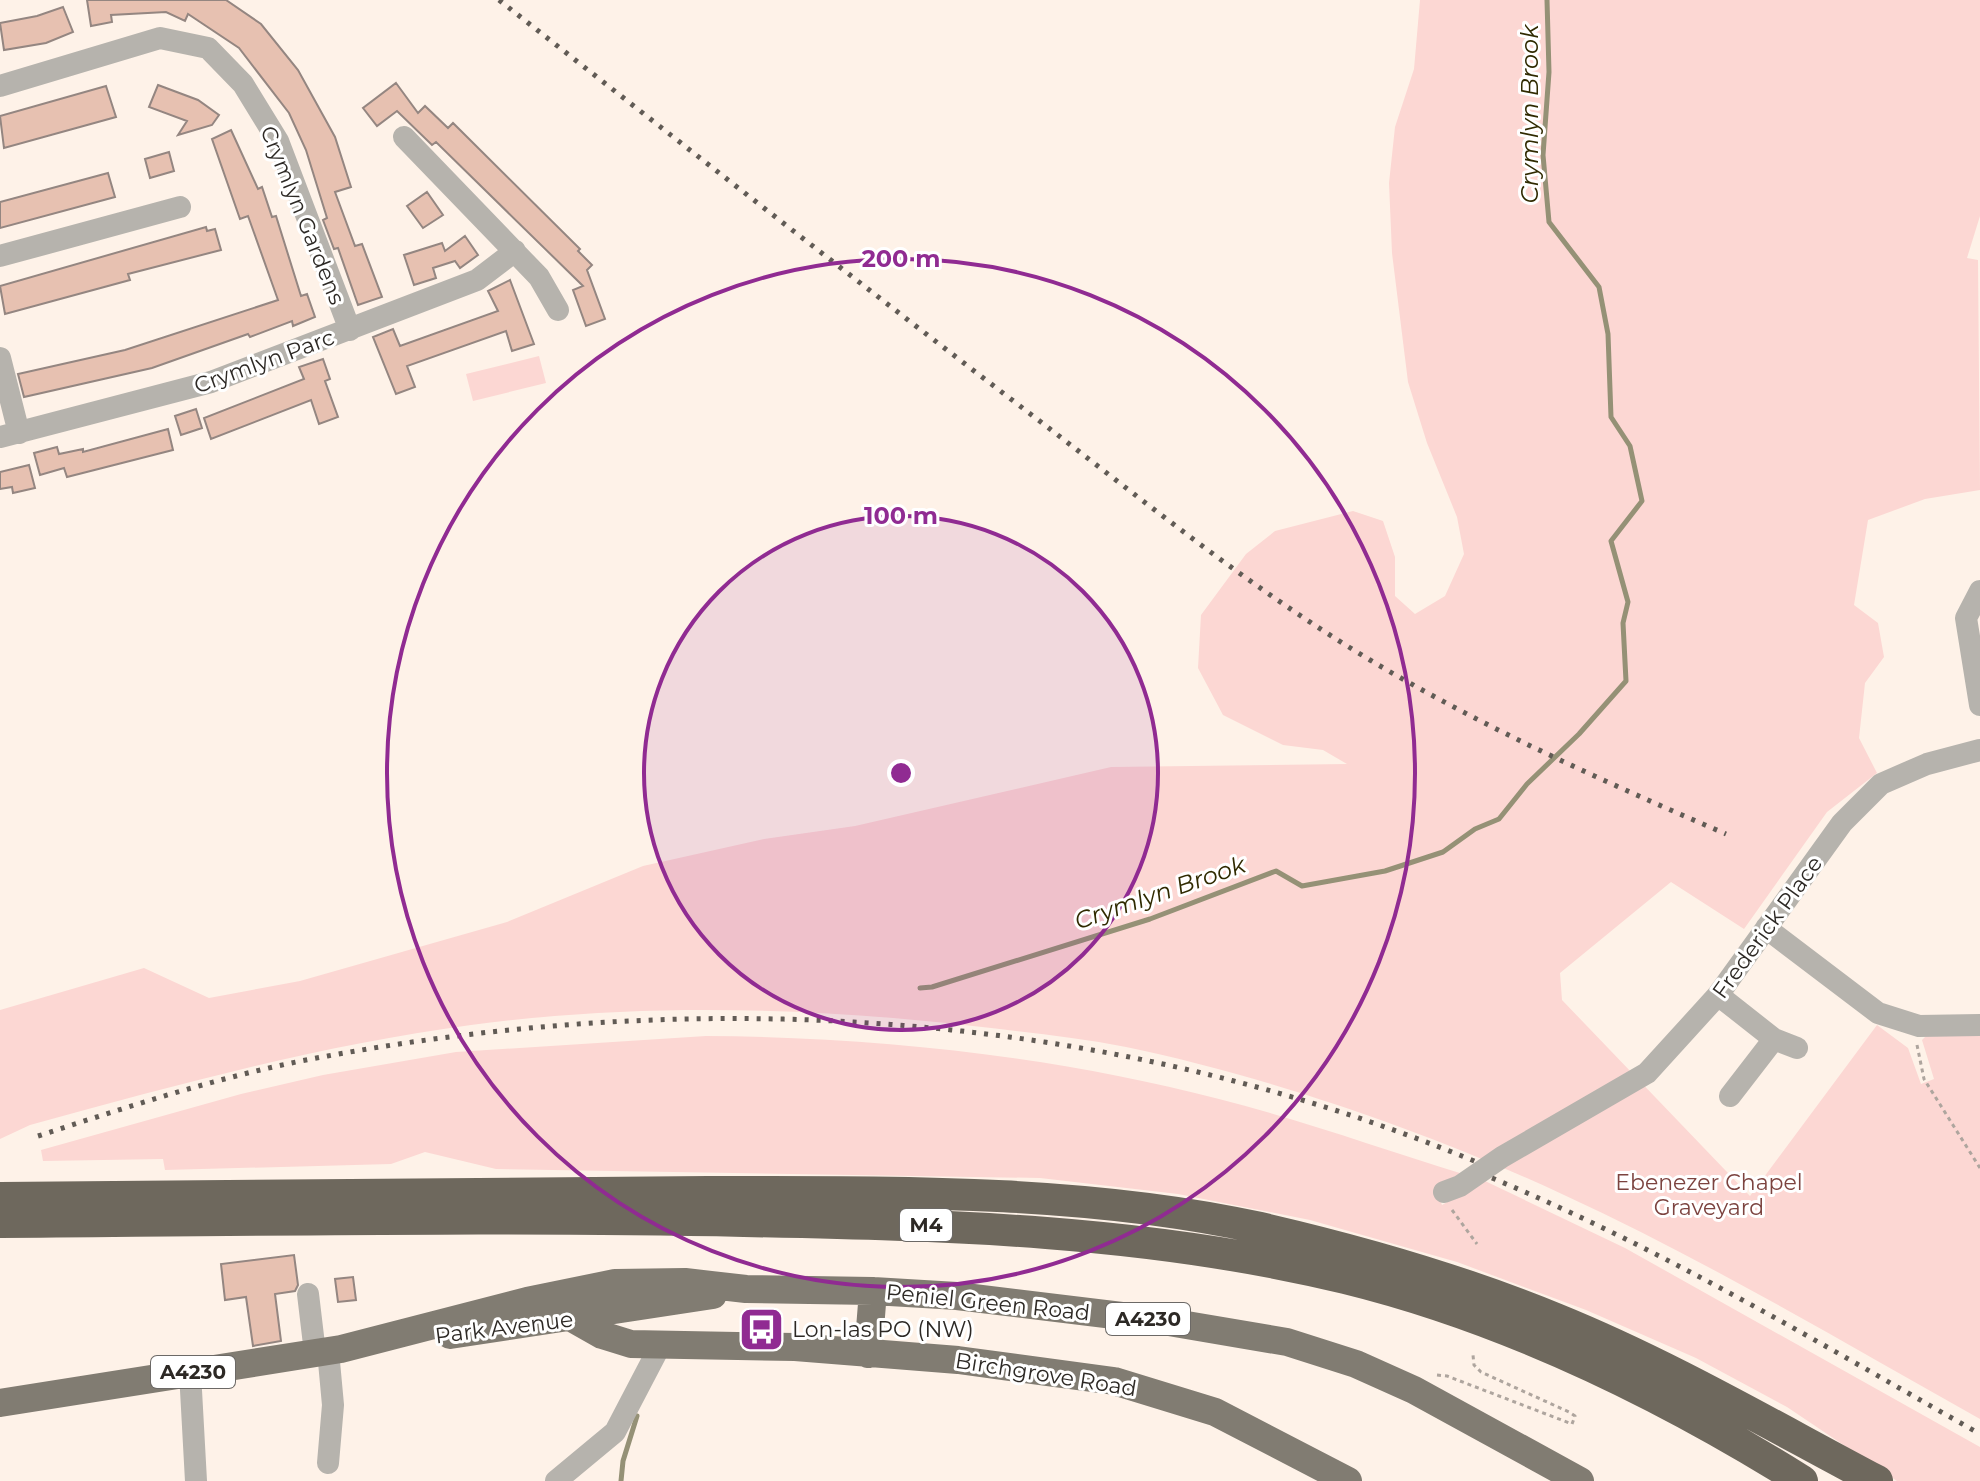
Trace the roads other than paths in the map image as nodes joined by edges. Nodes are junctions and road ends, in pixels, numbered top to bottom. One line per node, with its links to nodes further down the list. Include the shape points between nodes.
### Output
1 (0, 86): 7 (street, Crymlyn Gardens, via 160,38 208,48 243,84 278,141)
2 (404, 137): 4 (street)
3 (180, 207): 5 (street)
4 (515, 251): 6 (street, via 539,277); 7 (street, Crymlyn Parc, via 477,280)
5 (0, 256)
6 (558, 310)
7 (350, 330): 9 (street, Crymlyn Parc, via 211,382)
8 (0, 358): 9 (street)
9 (10, 435)
10 (1980, 591): 11 (street, via 1966,618)
11 (1980, 705)
12 (1980, 750): 13 (street, Frederick Place, via 1881,784 1842,823)
13 (1766, 928): 14 (street, Frederick Place); 15 (street, via 1878,1013 1909,1023)
14 (1718, 995): 16 (street); 19 (street, Frederick Place, via 1647,1073)
15 (1980, 1025)
16 (1774, 1039): 17 (street); 18 (street)
17 (1797, 1048)
18 (1730, 1096)
19 (1444, 1192)
20 (0, 1198): 34 (highway, M4, via 843,1192 1160,1212 1256,1227 1452,1281 1555,1318)
21 (0, 1222): 40 (highway, M4, via 547,1217 954,1225 1156,1242 1349,1279 1546,1345 1642,1389)
22 (746, 1289): 23 (main road, Peniel Green Road / A4230, via 641,1281); 24 (main road, Peniel Green Road / A4230); 26 (main road, Peniel Green Road / A4230)
23 (579, 1290): 26 (main road); 28 (main road, Park Avenue / A4230)
24 (873, 1291): 31 (main road); 39 (main road, Peniel Green Road / A4230, via 1148,1319 1287,1342 1414,1390)
25 (308, 1294): 30 (street)
26 (622, 1311): 27 (main road, Park Avenue / A4230); 29 (main road, via 642,1336)
27 (572, 1318): 28 (main road, Park Avenue / A4230); 29 (main road, Birchgrove Road, via 614,1340)
28 (386, 1340): 30 (main road, Park Avenue / A4230)
29 (661, 1344): 31 (main road, Birchgrove Road); 37 (street, via 615,1432)
30 (322, 1352): 32 (main road, Park Avenue / A4230); 35 (street, via 333,1405)
31 (868, 1354): 38 (main road, Birchgrove Road, via 1114,1381 1215,1412)
32 (190, 1372): 33 (main road, Park Avenue / A4230); 36 (street)
33 (0, 1403)
34 (1776, 1427): 41 (highway, M4); 42 (highway, M4)
35 (328, 1463)
36 (196, 1481)
37 (556, 1481)
38 (1348, 1481)
39 (1580, 1481)
40 (1802, 1481)
41 (1853, 1481)
42 (1877, 1481)

